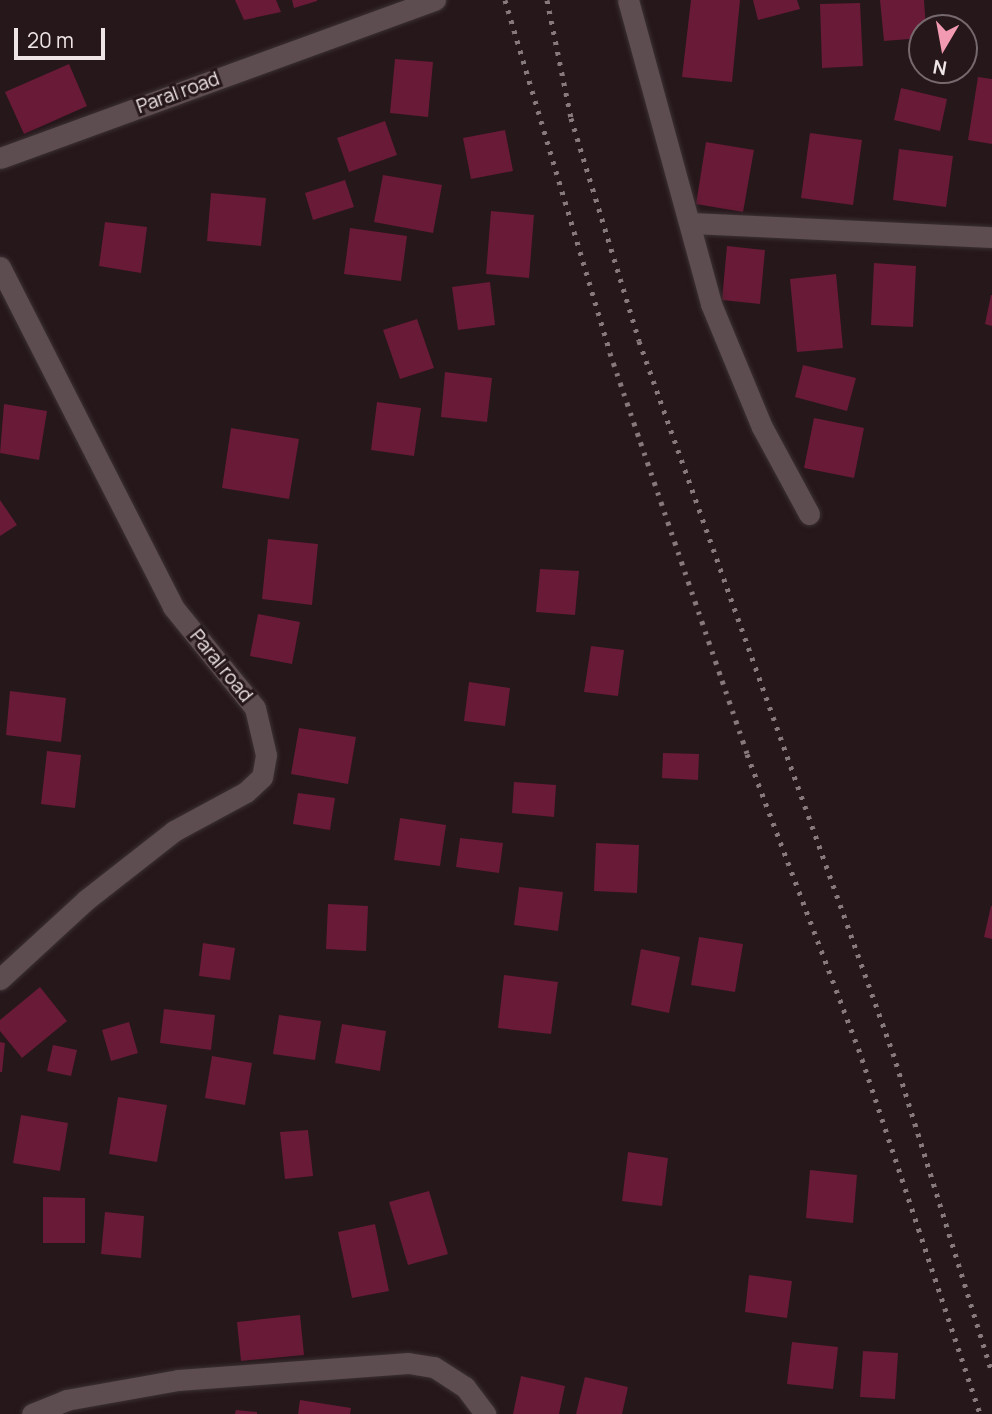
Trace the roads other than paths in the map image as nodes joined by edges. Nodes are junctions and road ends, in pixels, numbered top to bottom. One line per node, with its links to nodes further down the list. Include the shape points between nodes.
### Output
1 (435, 0): 3 (street, Paral road)
2 (628, 0): 4 (street, via 647,81)
3 (0, 158)
4 (692, 223): 5 (street); 7 (street, via 711,304 762,427)
5 (992, 237)
6 (0, 268): 8 (street, Paral road, via 173,607 256,708 266,755 262,778 246,792 174,831 86,900)
7 (809, 514)
8 (0, 979)
9 (32, 1414): 10 (street, via 66,1400 178,1380 408,1363 434,1367 465,1387)
10 (485, 1414)

